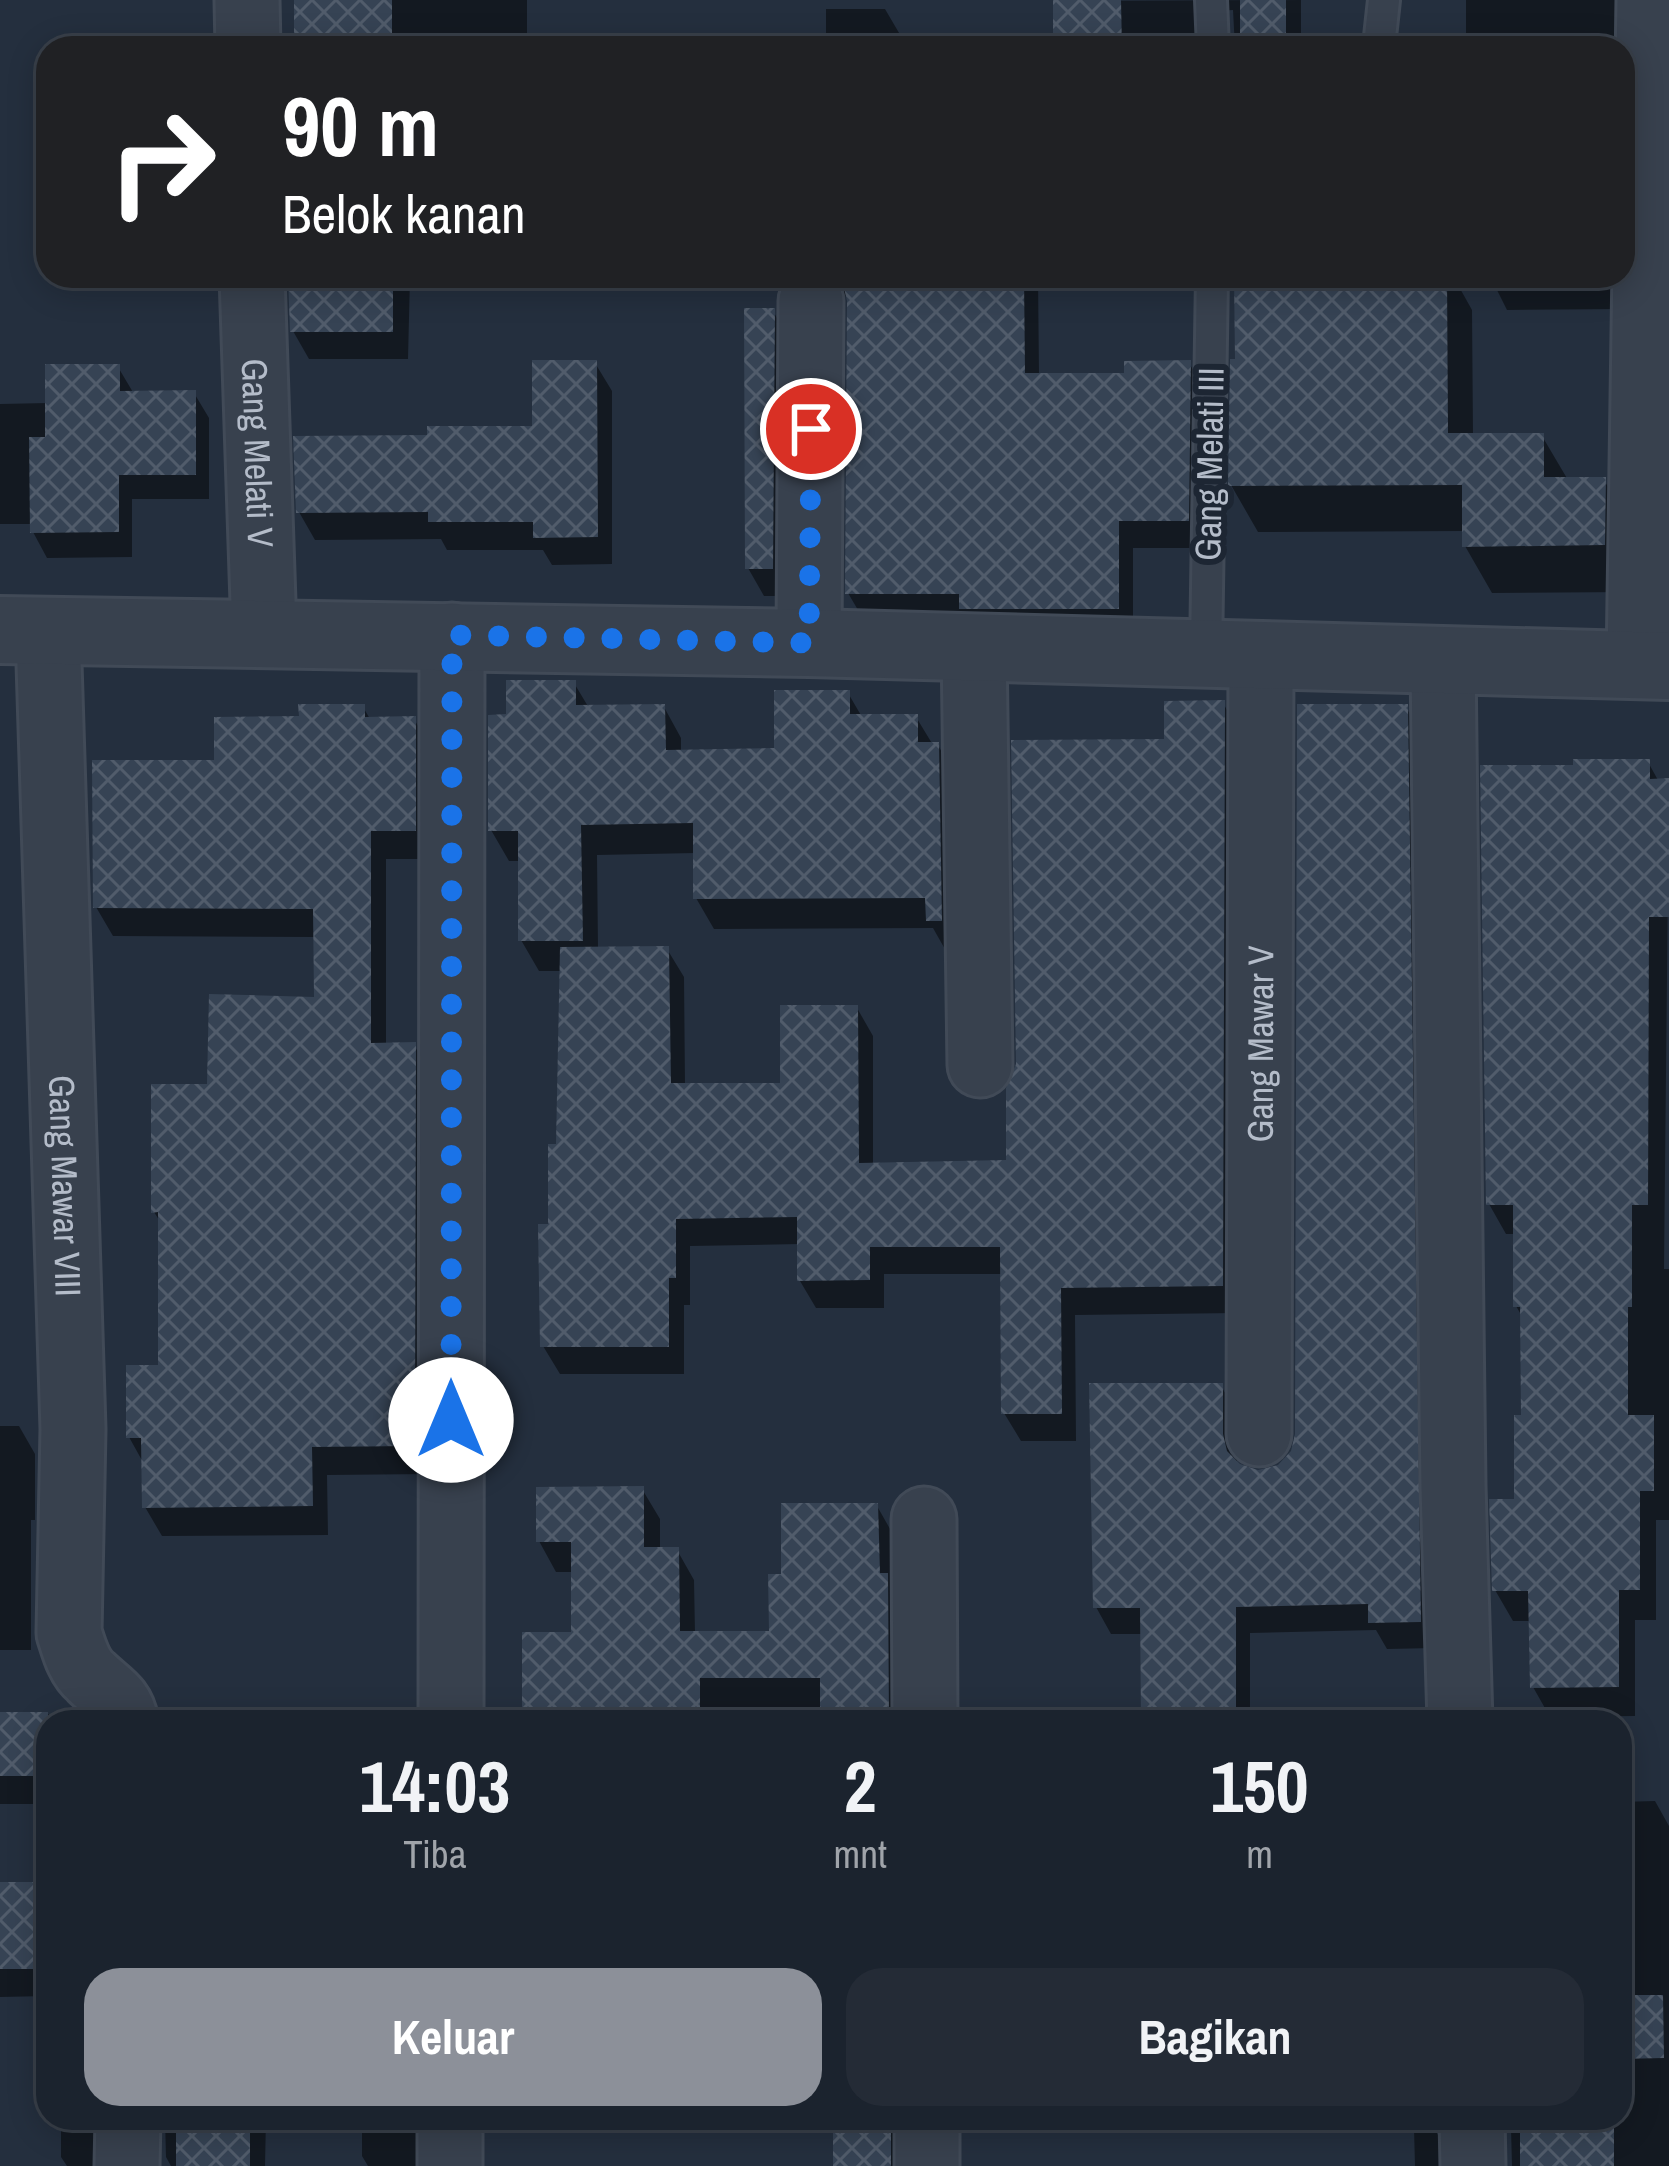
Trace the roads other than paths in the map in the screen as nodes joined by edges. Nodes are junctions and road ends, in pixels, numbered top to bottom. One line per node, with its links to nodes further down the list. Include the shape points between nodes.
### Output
1 (247, 0): 5 (street)
2 (1210, 0): 6 (lane)
3 (1384, 0): 7 (lane)
4 (1649, 0): 18 (street)
5 (248, 36)
6 (1212, 36)
7 (1380, 36)
8 (252, 288): 12 (street, Gang Melati V)
9 (1213, 288): 16 (lane, Gang Melati III)
10 (811, 301): 14 (street)
11 (24, 631): 12 (street); 22 (street, Gang Mawar VIII, via 73,1430 68,1620 80,1663)
12 (264, 632): 13 (street)
13 (452, 635): 14 (street); 23 (street)
14 (809, 643): 15 (street)
15 (974, 647): 16 (street); 19 (street)
16 (1233, 653): 17 (street); 20 (street, Gang Mawar V)
17 (1443, 660): 18 (street); 25 (street)
18 (1654, 666)
19 (980, 1065)
20 (1259, 1434)
21 (924, 1519): 24 (street)
22 (124, 1710)
23 (451, 1710)
24 (925, 1710)
25 (1460, 1710)
26 (128, 2130): 30 (street)
27 (450, 2130): 31 (street)
28 (927, 2130): 32 (street)
29 (1472, 2130): 33 (street)
30 (127, 2166)
31 (450, 2166)
32 (927, 2166)
33 (1473, 2166)

